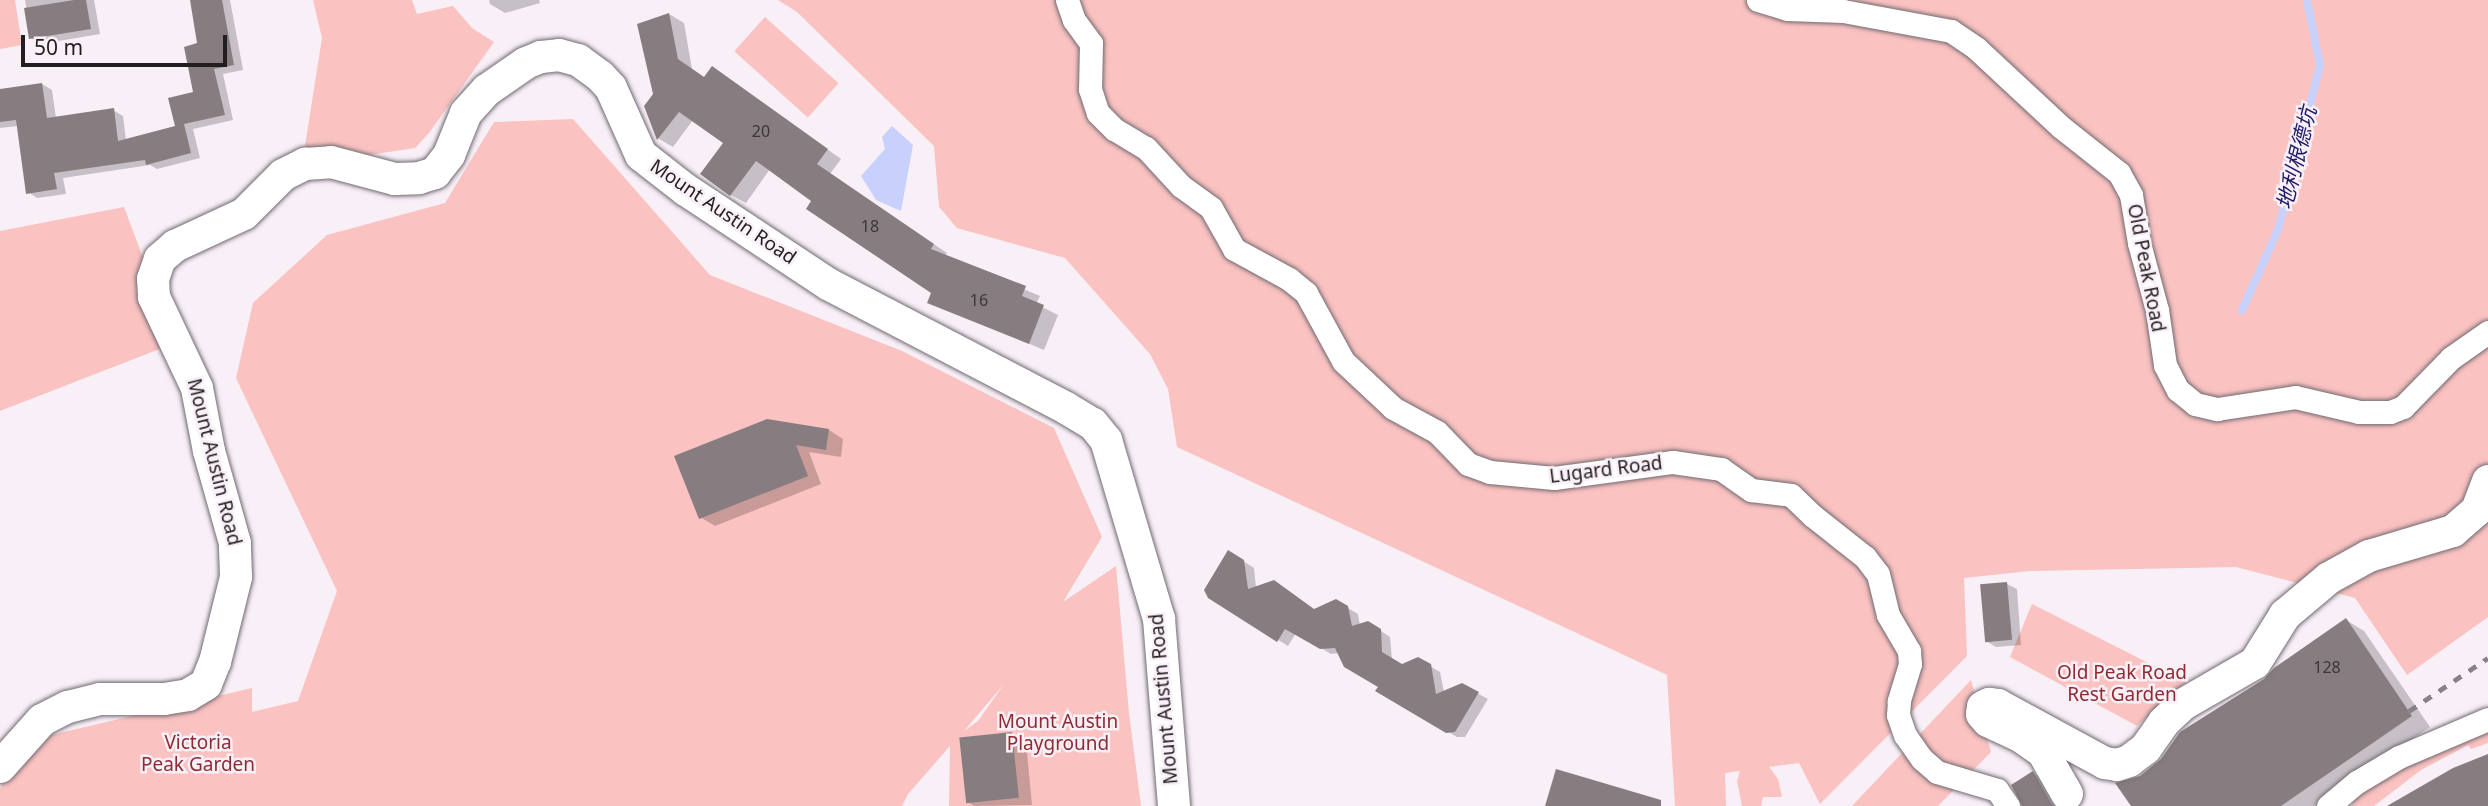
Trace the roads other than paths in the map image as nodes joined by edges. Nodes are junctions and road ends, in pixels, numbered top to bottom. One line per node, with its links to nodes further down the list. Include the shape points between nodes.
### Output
1 (1067, 0): 9 (street, Lugard Road, via 1092,46 1090,89 1098,113 1114,129 1146,148 1181,186 1211,208 1234,249 1306,293 1343,361 1392,408 1440,435 1468,464 1490,472 1554,478 1673,462 1721,469 1751,490 1791,495 1876,571 1888,615 1909,651 1898,715 1905,735 1922,759 1941,774 1997,790)
2 (1758, 0): 3 (street, Old Peak Road, via 1787,9 1843,11 1951,31 2119,173 2131,195 2165,365 2178,390 2195,404 2217,409 2295,397 2359,412 2390,412 2403,407 2451,358)
3 (2488, 332)
4 (2488, 481): 7 (street, via 2477,510 2453,531 2369,556 2329,578 2285,615 2255,663 2182,705 2147,748 2129,761 2105,763 1998,705 1983,707 1988,721 2042,752)
5 (2488, 719): 10 (street, via 2399,757)
6 (0, 767): 8 (street, Mount Austin Road, via 42,720 68,707 100,699 188,695 206,684 215,662 236,577 235,543 197,388 155,298 153,279 160,259 175,246 244,214 283,175 305,164 331,162 395,179 435,173 449,155 467,113 487,90 526,63 559,55 578,60 600,76 611,88 641,155 686,190 828,284 1093,424 1106,440 1158,619)
7 (2067, 794)
8 (1174, 806)
9 (2008, 806)
10 (2328, 806)

